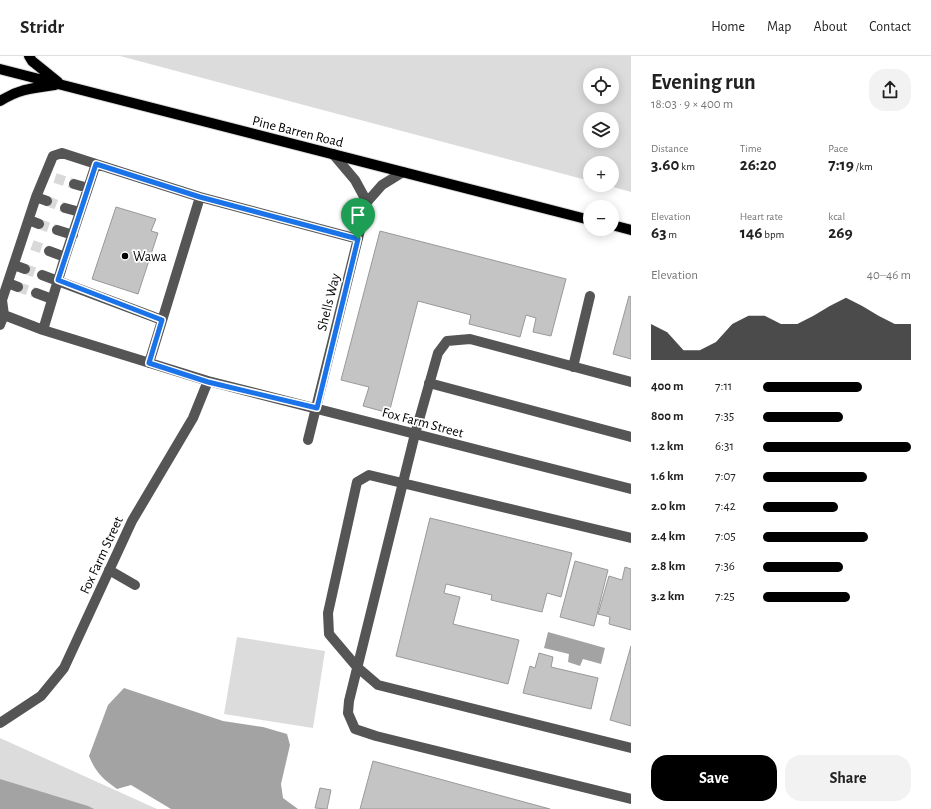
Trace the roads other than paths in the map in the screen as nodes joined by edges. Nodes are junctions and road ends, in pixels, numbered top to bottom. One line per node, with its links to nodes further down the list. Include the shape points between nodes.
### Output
1 (29, 56): 3 (main road)
2 (0, 69): 3 (main road, Pine Barren Road)
3 (61, 84): 4 (main road, via 13,93); 5 (main road, Pine Barren Road)
4 (0, 101)
5 (333, 154): 7 (main road, Pine Barren Road); 15 (lane, via 355,180)
6 (96, 164): 8 (lane, via 62,153 53,156); 11 (lane); 13 (lane)
7 (402, 172): 15 (lane, Shells Way, via 382,185); 18 (main road, Pine Barren Road)
8 (44, 175): 9 (lane); 12 (lane)
9 (55, 178)
10 (74, 184): 11 (lane)
11 (88, 188): 17 (lane)
12 (36, 197): 14 (lane); 19 (lane)
13 (200, 197): 25 (lane); 38 (lane)
14 (47, 202)
15 (367, 202): 25 (lane, Shells Way)
16 (65, 208): 17 (lane)
17 (80, 212): 24 (lane)
18 (583, 218)
19 (29, 220): 20 (lane); 28 (lane, via 27,243)
20 (39, 224)
21 (619, 227): 23 (main road)
22 (57, 230): 24 (lane)
23 (631, 230)
24 (73, 235): 27 (lane)
25 (358, 239): 45 (lane, Shells Way)
26 (49, 251): 27 (lane)
27 (65, 256): 31 (lane)
28 (14, 265): 29 (lane); 32 (lane)
29 (25, 269)
30 (42, 275): 31 (lane)
31 (58, 280): 36 (lane); 38 (lane)
32 (8, 283): 33 (lane); 37 (lane, via 2,300)
33 (18, 287)
34 (36, 293): 36 (lane)
35 (590, 296): 41 (lane)
36 (52, 299): 39 (lane)
37 (2, 320): 39 (lane, Fox Farm Street)
38 (162, 320): 40 (lane)
39 (42, 330): 40 (lane, Fox Farm Street)
40 (149, 363): 42 (lane, Fox Farm Street)
41 (573, 367): 43 (lane); 44 (lane, via 470,339 447,341 438,354)
42 (208, 382): 45 (lane, Fox Farm Street); 52 (lane, Fox Farm Street, via 193,418 132,522)
43 (631, 382)
44 (429, 384): 46 (lane); 47 (lane)
45 (317, 408): 46 (lane, Fox Farm Street); 48 (lane, Shells Way)
46 (415, 434): 49 (lane); 50 (lane, Fox Farm Street)
47 (631, 437)
48 (308, 440)
49 (402, 483): 51 (lane); 54 (lane); 54 (lane, via 369,475 357,482 328,613 329,634)
50 (631, 489)
51 (631, 538)
52 (109, 570): 53 (lane); 55 (lane, Fox Farm Street, via 64,668 41,696)
53 (136, 585)
54 (357, 667): 56 (lane, via 378,685); 57 (lane, via 348,701 348,713 356,729)
55 (0, 723)
56 (631, 748)
57 (631, 799)

